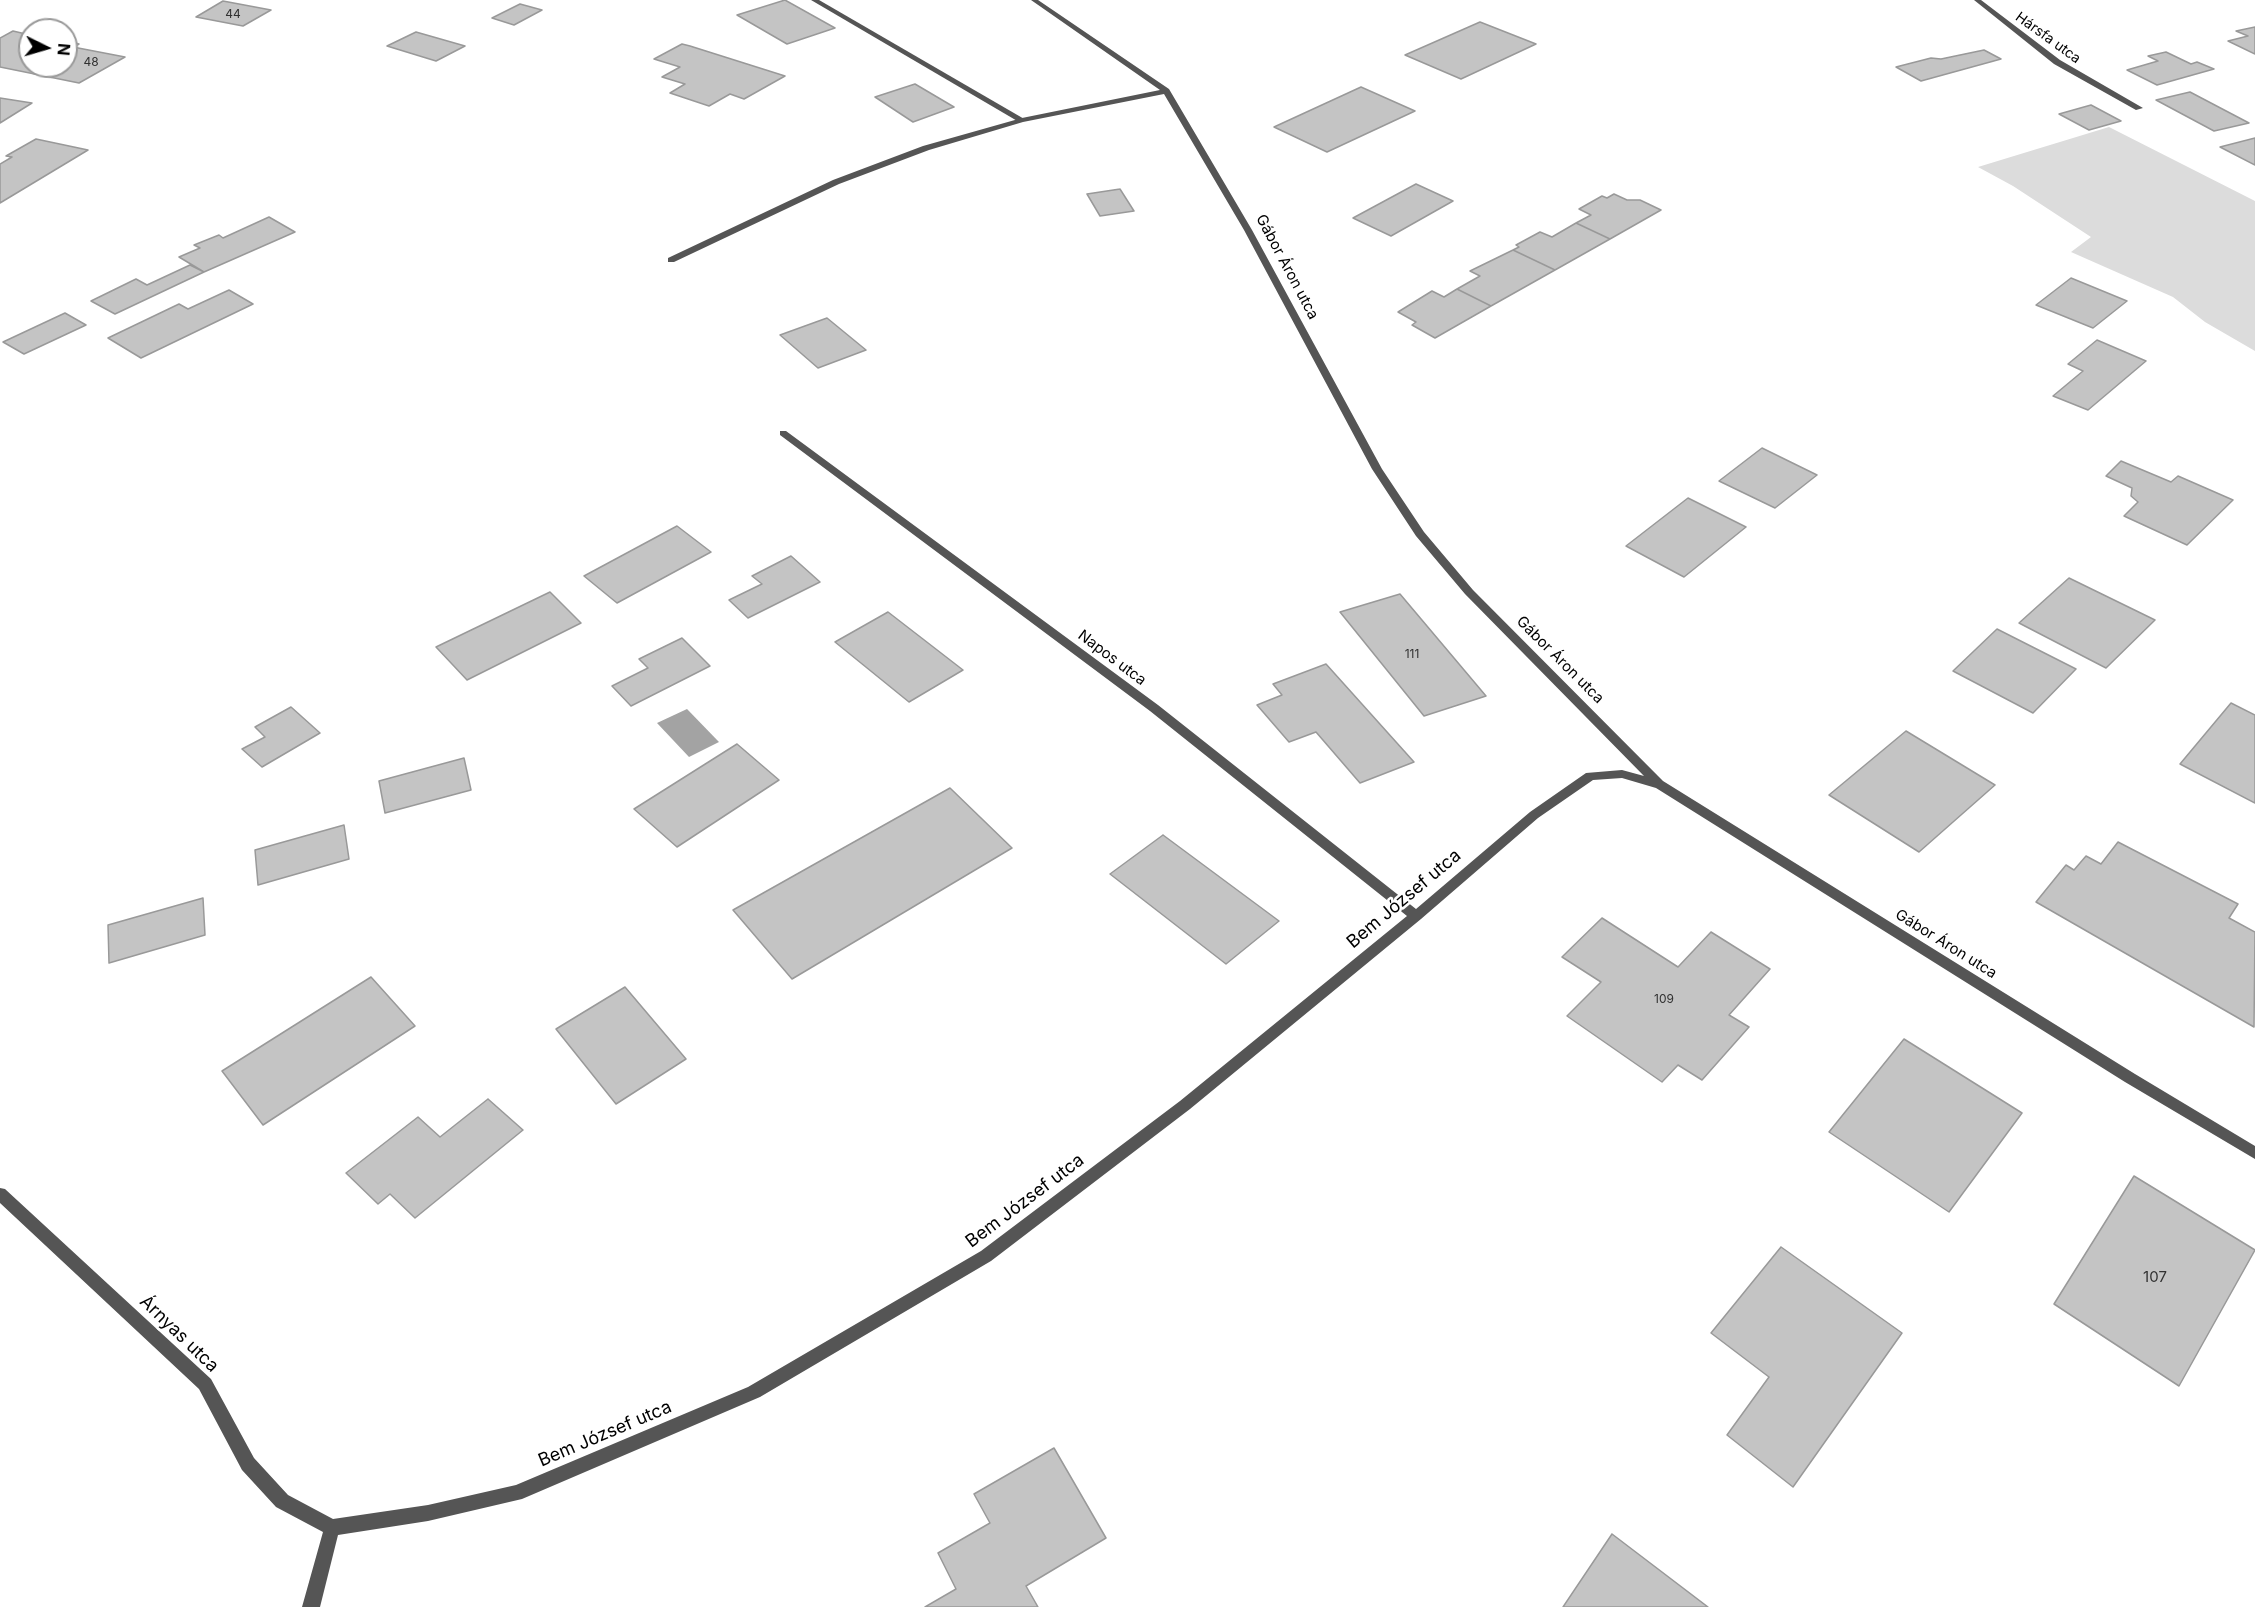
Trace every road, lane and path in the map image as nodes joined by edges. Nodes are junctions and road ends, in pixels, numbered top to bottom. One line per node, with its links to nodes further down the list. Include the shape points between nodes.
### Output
1 (814, 0): 6 (street)
2 (1034, 0): 4 (street, Gábor Áron utca)
3 (1977, 0): 5 (street, Hársfa utca, via 2057,62)
4 (1166, 91): 6 (street); 9 (street, Gábor Áron utca, via 1248,230 1377,469 1420,534 1469,592)
5 (2139, 108)
6 (1022, 120): 7 (street, via 926,148 836,182)
7 (671, 260)
8 (783, 432): 10 (street, Napos utca, via 1154,708)
9 (1659, 784): 10 (street, Bem József utca, via 1622,774 1590,776 1534,815); 11 (street, Gábor Áron utca)
10 (1416, 916): 13 (street, Bem József utca, via 1185,1105 986,1256 754,1392 516,1493 428,1513)
11 (2255, 1153)
12 (0, 1194): 13 (street, Árnyas utca, via 205,1384 248,1464 282,1501)
13 (332, 1528): 14 (street)
14 (311, 1607)

